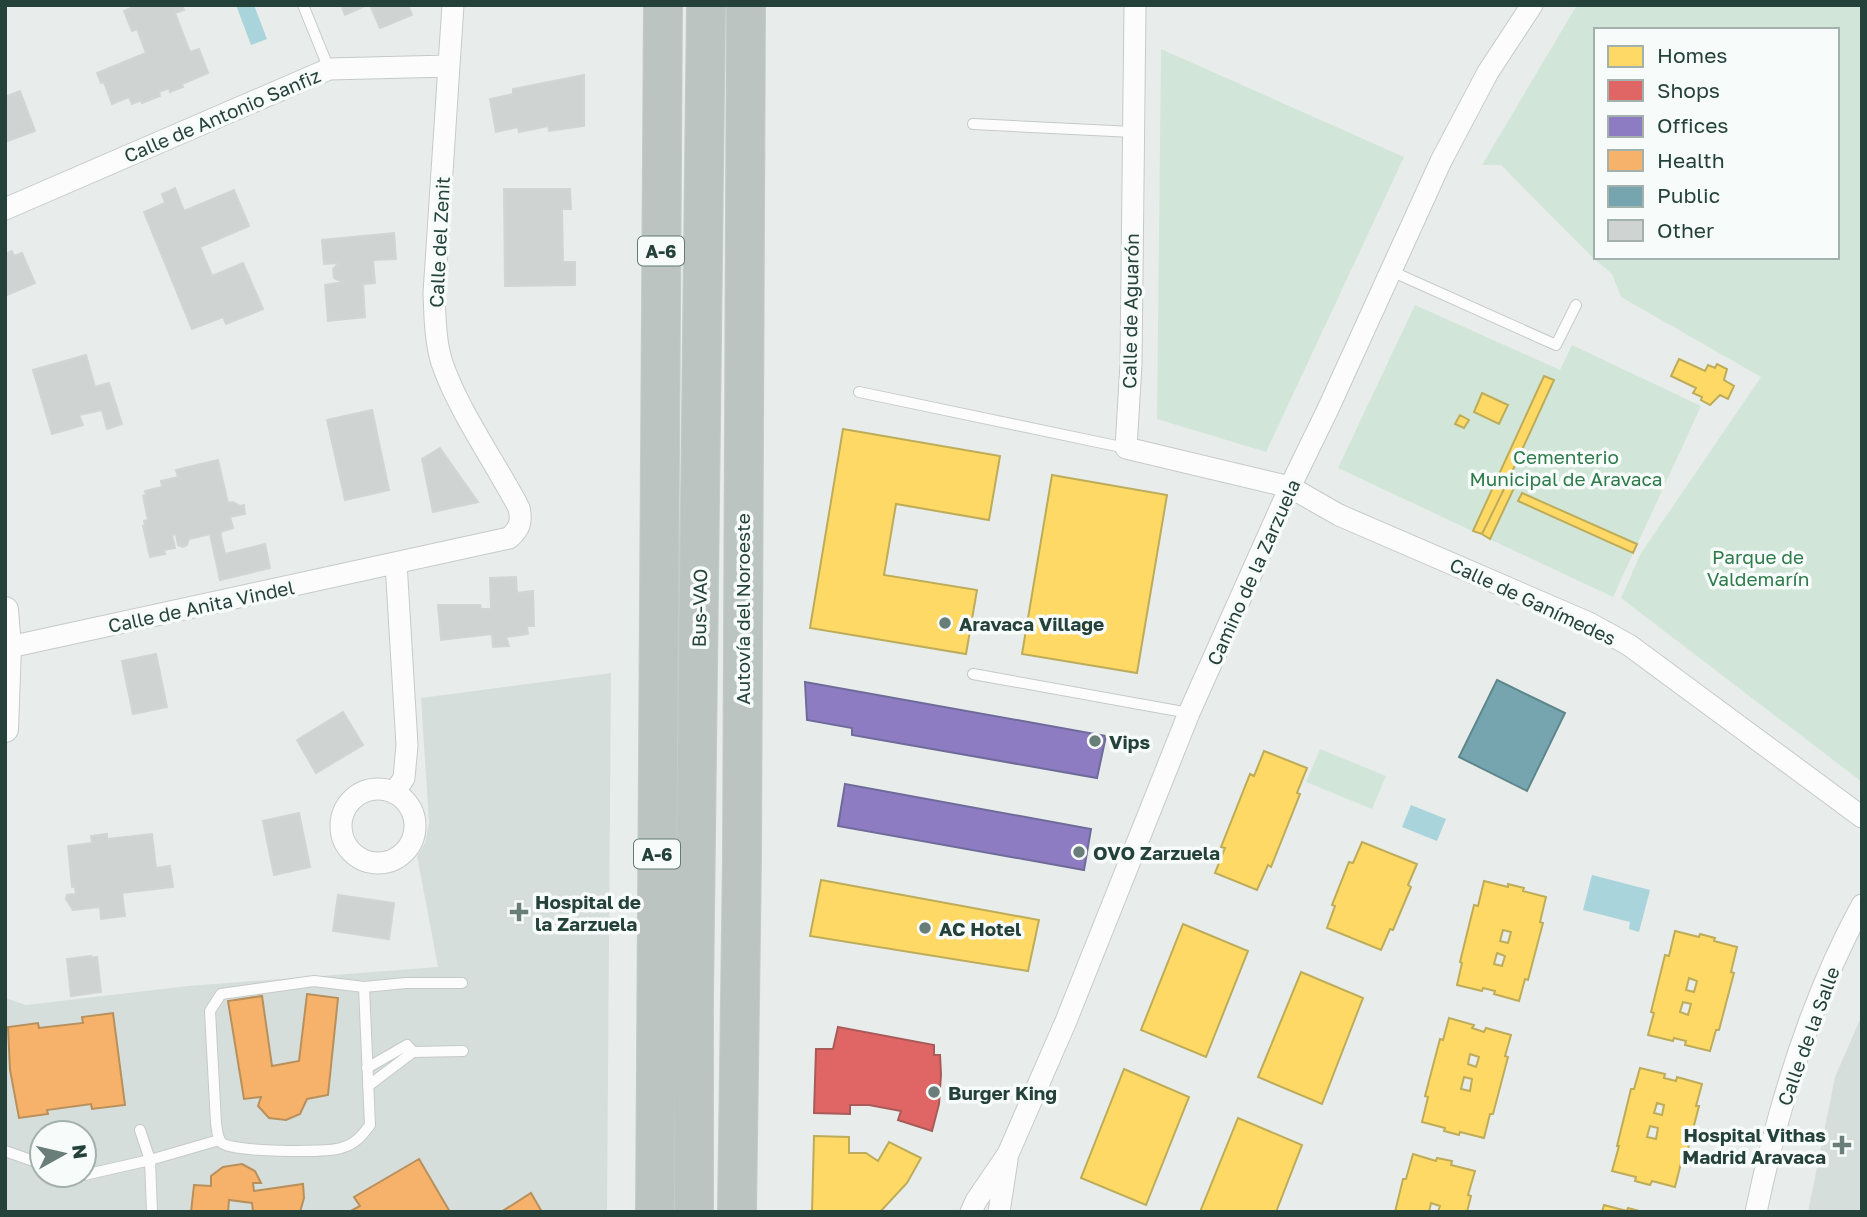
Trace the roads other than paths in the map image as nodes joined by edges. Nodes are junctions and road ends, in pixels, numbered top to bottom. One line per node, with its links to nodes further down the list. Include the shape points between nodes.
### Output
1 (303, 5): 10 (lane)
2 (453, 5): 9 (street, Calle del Zenit)
3 (663, 5): 20 (highway, A-6)
4 (706, 5): 48 (highway, Bus-VAO)
5 (746, 5): 19 (highway, Autovía del Noroeste)
6 (769, 5): 19 (highway, via 765,357)
7 (1135, 5): 12 (street, Calle de Aguarón)
8 (1532, 5): 14 (street, Camino de la Zarzuela, via 1482,83)
9 (449, 66): 10 (street, Calle de Antonio Sanfiz); 21 (street, Calle del Zenit, via 434,293 436,328 454,392 520,508 521,523)
10 (329, 69): 13 (street, Calle de Antonio Sanfiz)
11 (973, 124): 12 (lane)
12 (1133, 132): 17 (street, Calle de Aguarón)
13 (5, 209)
14 (1391, 271): 15 (lane, via 1556,345); 18 (street, Camino de la Zarzuela)
15 (1576, 305)
16 (859, 392): 17 (lane)
17 (1126, 448): 18 (street)
18 (1290, 487): 26 (street, Camino de la Zarzuela); 29 (street, Calle de Ganímedes, via 1339,514 1589,623 1629,645)
19 (743, 490): 30 (highway, Autovía del Noroeste)
20 (659, 497): 46 (highway, via 639,877); 47 (highway, A-6)
21 (509, 538): 22 (street, Calle de Anita Vindel)
22 (396, 563): 24 (street, Calle de Anita Vindel); 28 (street, via 407,745 404,778)
23 (5, 610): 24 (street)
24 (7, 648): 27 (street)
25 (973, 674): 26 (lane)
26 (1189, 713): 41 (street, Camino de la Zarzuela)
27 (5, 729)
28 (394, 793)
29 (1862, 817)
30 (742, 856): 49 (highway, Autovía del Noroeste); 50 (highway, via 756,926)
31 (1862, 905): 53 (street, Calle de la Salle, via 1831,969 1798,1056)
32 (462, 983): 33 (lane)
33 (364, 987): 36 (lane); 39 (lane, via 314,981 221,994 210,1011)
34 (463, 1051): 35 (lane)
35 (413, 1052): 36 (lane, via 407,1045); 37 (lane)
36 (367, 1068): 37 (lane)
37 (368, 1086): 39 (lane, via 370,1125 359,1141 338,1150 256,1151 224,1146)
38 (140, 1129): 43 (lane)
39 (219, 1140): 43 (lane)
40 (5, 1151): 42 (lane)
41 (1008, 1154): 51 (street, Camino de la Zarzuela); 52 (street, Camino de la Zarzuela)
42 (28, 1159)
43 (150, 1160): 44 (lane); 45 (lane)
44 (98, 1173)
45 (152, 1212)
46 (631, 1212)
47 (655, 1212)
48 (694, 1212)
49 (737, 1212)
50 (757, 1212)
51 (971, 1212)
52 (999, 1212)
53 (1756, 1212)

